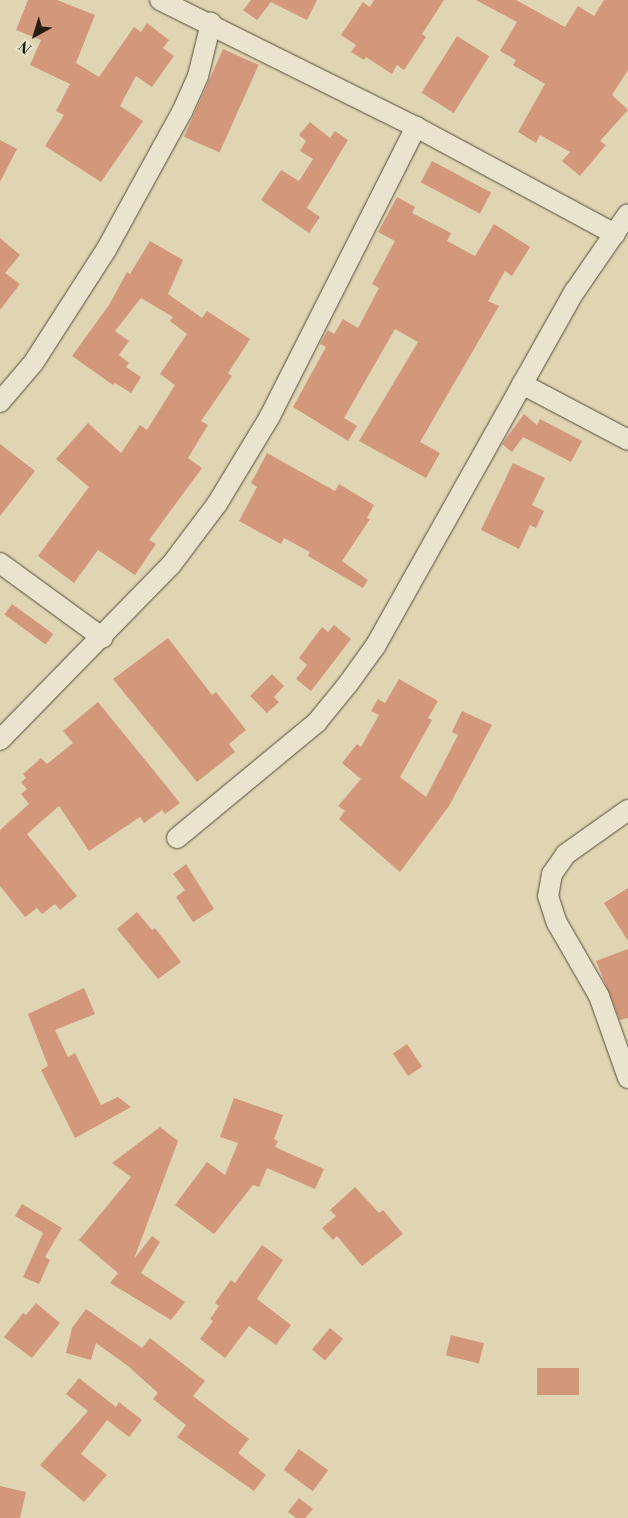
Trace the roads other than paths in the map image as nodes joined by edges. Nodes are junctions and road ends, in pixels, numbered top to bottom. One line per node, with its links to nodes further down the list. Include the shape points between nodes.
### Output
1 (160, 0): 2 (street)
2 (211, 23): 3 (street); 7 (street, via 198,76 182,112 106,250 34,362)
3 (416, 127): 5 (street); 10 (street, via 270,416 222,496 171,565)
4 (628, 214): 5 (street)
5 (615, 234): 6 (street, via 575,291)
6 (522, 384): 8 (street); 13 (street, via 376,645 348,684 317,722)
7 (0, 402)
8 (628, 440)
9 (0, 563): 10 (street)
10 (103, 638): 11 (street)
11 (0, 740)
12 (628, 810): 14 (street, via 566,854 552,874 548,896 557,923 599,996)
13 (178, 838)
14 (628, 1078)

